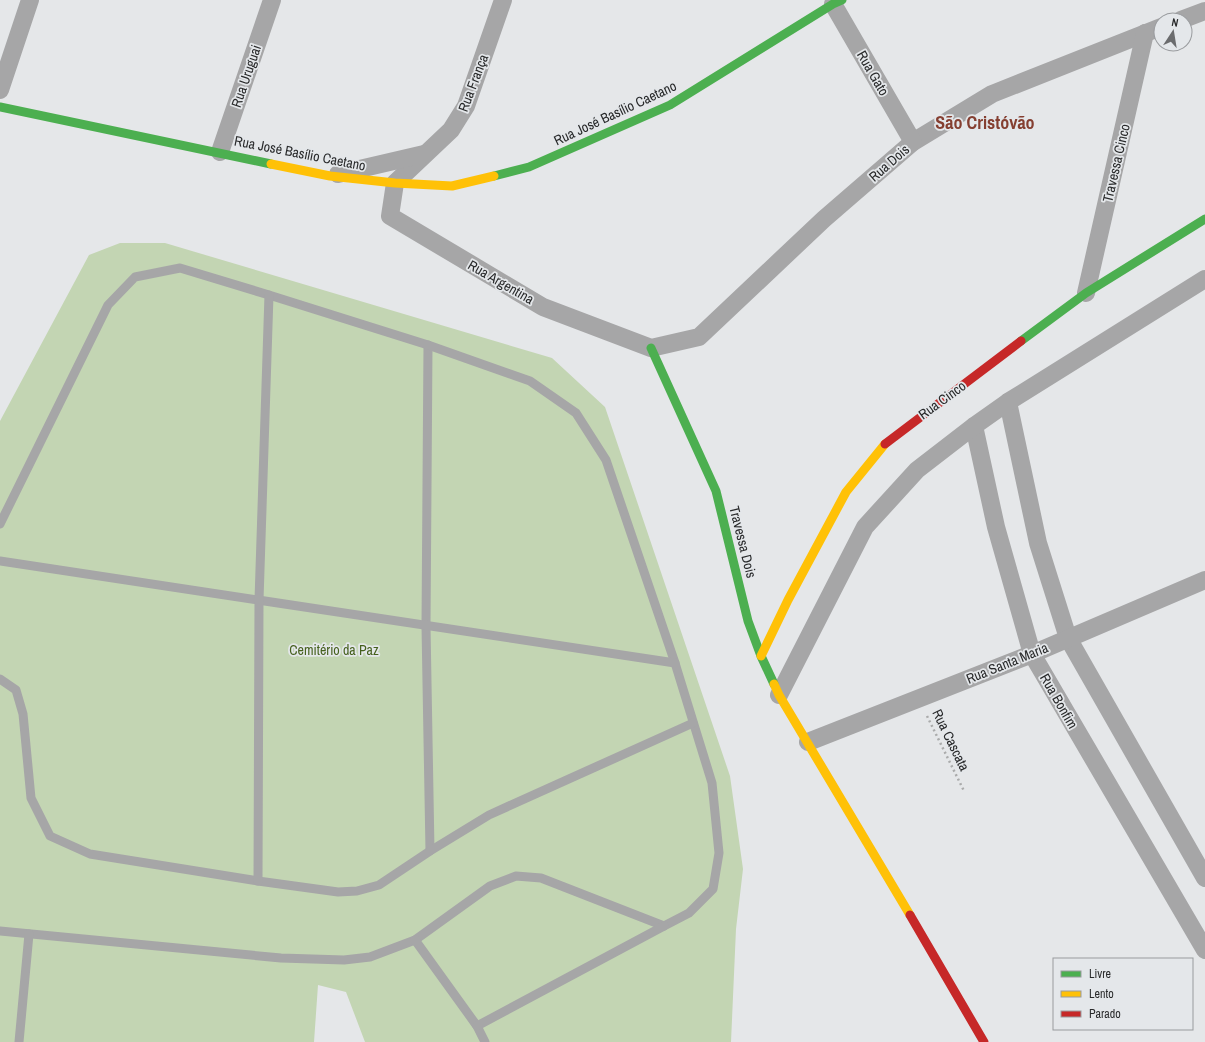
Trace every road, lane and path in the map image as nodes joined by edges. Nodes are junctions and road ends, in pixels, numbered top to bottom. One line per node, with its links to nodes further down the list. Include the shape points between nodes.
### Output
1 (30, 0): 8 (street)
2 (272, 0): 11 (street, Rua Uruguai)
3 (503, 0): 12 (street, Rua França, via 466,106 451,130)
4 (838, 2): 10 (street, Rua Gato); 14 (street, Rua José Basílio Caetano, via 670,105 529,167 452,186)
5 (1205, 11): 6 (street)
6 (1193, 16)
7 (1153, 30): 10 (street, Rua Dois, via 992,94); 17 (street, Travessa Cinco)
8 (0, 90)
9 (0, 107): 11 (street, Rua José Basílio Caetano)
10 (913, 142): 20 (street, Rua Dois, via 824,219 698,337)
11 (220, 152): 13 (street, Rua José Basílio Caetano)
12 (425, 154): 13 (street, Rua França); 14 (street, Rua França)
13 (330, 176): 14 (street, Rua José Basílio Caetano)
14 (395, 183): 20 (street, Rua Argentina, via 390,216 543,307)
15 (1205, 220): 17 (street, Rua Cinco)
16 (1205, 279): 21 (street)
17 (1086, 293): 30 (street, Rua Cinco, via 886,441 846,492)
18 (269, 295): 19 (lane); 23 (lane, via 180,268 134,277 108,305); 26 (lane)
19 (428, 345): 27 (lane); 31 (lane, via 530,381 576,413 606,460)
20 (651, 348): 30 (street, Travessa Dois, via 716,491 748,621)
21 (1008, 402): 22 (street); 28 (street, via 1038,543)
22 (974, 426): 29 (street, Rua Bonfim, via 996,527); 33 (street, via 918,470 865,527)
23 (0, 524)
24 (0, 561): 26 (lane)
25 (1205, 580): 28 (street, Rua Santa Maria)
26 (259, 600): 27 (lane); 40 (lane)
27 (426, 626): 31 (lane); 38 (lane)
28 (1068, 638): 29 (street, Rua Santa Maria); 39 (street)
29 (1032, 654): 34 (street, Rua Santa Maria); 45 (street, Rua Bonfim)
30 (761, 656): 33 (street, Travessa Dois)
31 (674, 663): 35 (lane)
32 (0, 678): 40 (lane, via 16,690 23,714 31,798 50,836 90,854)
33 (779, 696): 36 (street, Travessa Dois)
34 (919, 699): 36 (street, Rua Santa Maria); 37 (path, Rua Cascata)
35 (693, 723): 38 (lane, via 489,815); 41 (lane, via 712,783 719,853 713,889 689,913)
36 (808, 742): 49 (street, Travessa Dois)
37 (964, 790)
38 (430, 851): 40 (lane, via 379,885 357,891 338,892)
39 (1205, 878)
40 (258, 881)
41 (664, 926): 44 (lane, via 541,878 516,876 490,886); 46 (lane)
42 (0, 932): 43 (lane)
43 (29, 934): 44 (lane, via 281,958 344,960 370,958); 47 (lane)
44 (415, 940): 46 (lane)
45 (1205, 950)
46 (477, 1026): 48 (lane)
47 (19, 1042)
48 (485, 1042)
49 (984, 1042)

